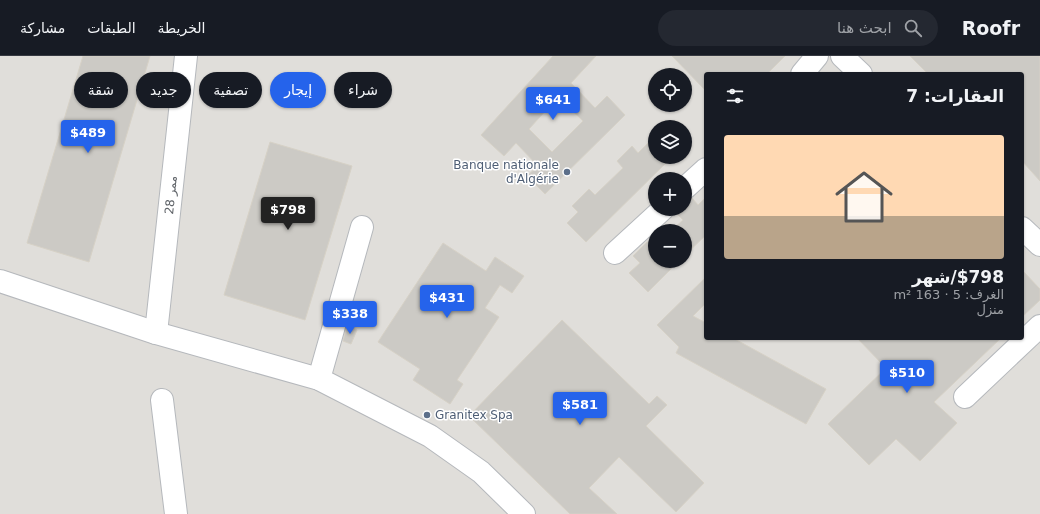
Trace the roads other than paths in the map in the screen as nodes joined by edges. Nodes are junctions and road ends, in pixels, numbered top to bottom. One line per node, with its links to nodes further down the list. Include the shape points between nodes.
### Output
1 (186, 56): 15 (lane, ممر 28)
2 (817, 56): 4 (lane)
3 (842, 56): 5 (lane)
4 (804, 72)
5 (859, 72)
6 (704, 171): 7 (lane)
7 (692, 182)
8 (655, 216): 12 (lane)
9 (362, 227): 16 (lane)
10 (1024, 230): 11 (lane)
11 (1040, 245)
12 (615, 253)
13 (0, 281): 15 (lane)
14 (1040, 326): 17 (lane)
15 (156, 333): 16 (lane)
16 (320, 379): 20 (lane, via 430,436 481,472)
17 (965, 397)
18 (162, 400): 19 (lane)
19 (176, 514)
20 (524, 514)

